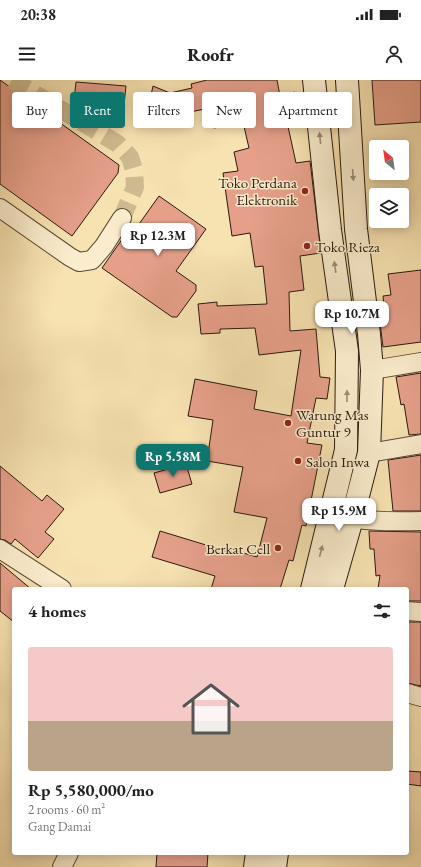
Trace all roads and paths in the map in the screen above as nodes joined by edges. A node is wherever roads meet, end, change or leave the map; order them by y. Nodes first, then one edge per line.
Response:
1 (314, 80) edge
2 (347, 80) edge
3 (0, 208) edge
4 (122, 218) tunnel mouth
5 (421, 362) edge
6 (372, 370) junction
7 (421, 444) edge
8 (369, 452) junction
9 (330, 515) junction
10 (352, 519) junction
11 (421, 521) edge
12 (0, 549) edge
13 (59, 587) edge
14 (312, 587) edge
15 (333, 587) edge
16 (409, 611) edge
17 (421, 612) edge
18 (409, 693) edge
19 (421, 697) edge
20 (68, 855) edge
21 (257, 855) edge
22 (277, 855) edge
23 (62, 867) edge
24 (255, 867) edge
25 (275, 867) edge

9 -> 1 street
2 -> 6 street
3 - 4 street
5 - 6 street
6 - 8 street
7 - 8 street
8 - 10 street
9 - 10 street
14 -> 9 street
10 - 11 street
10 - 15 street
12 - 13 street
16 - 17 street
18 - 19 street
20 - 23 street
21 - 24 street
22 - 25 street

